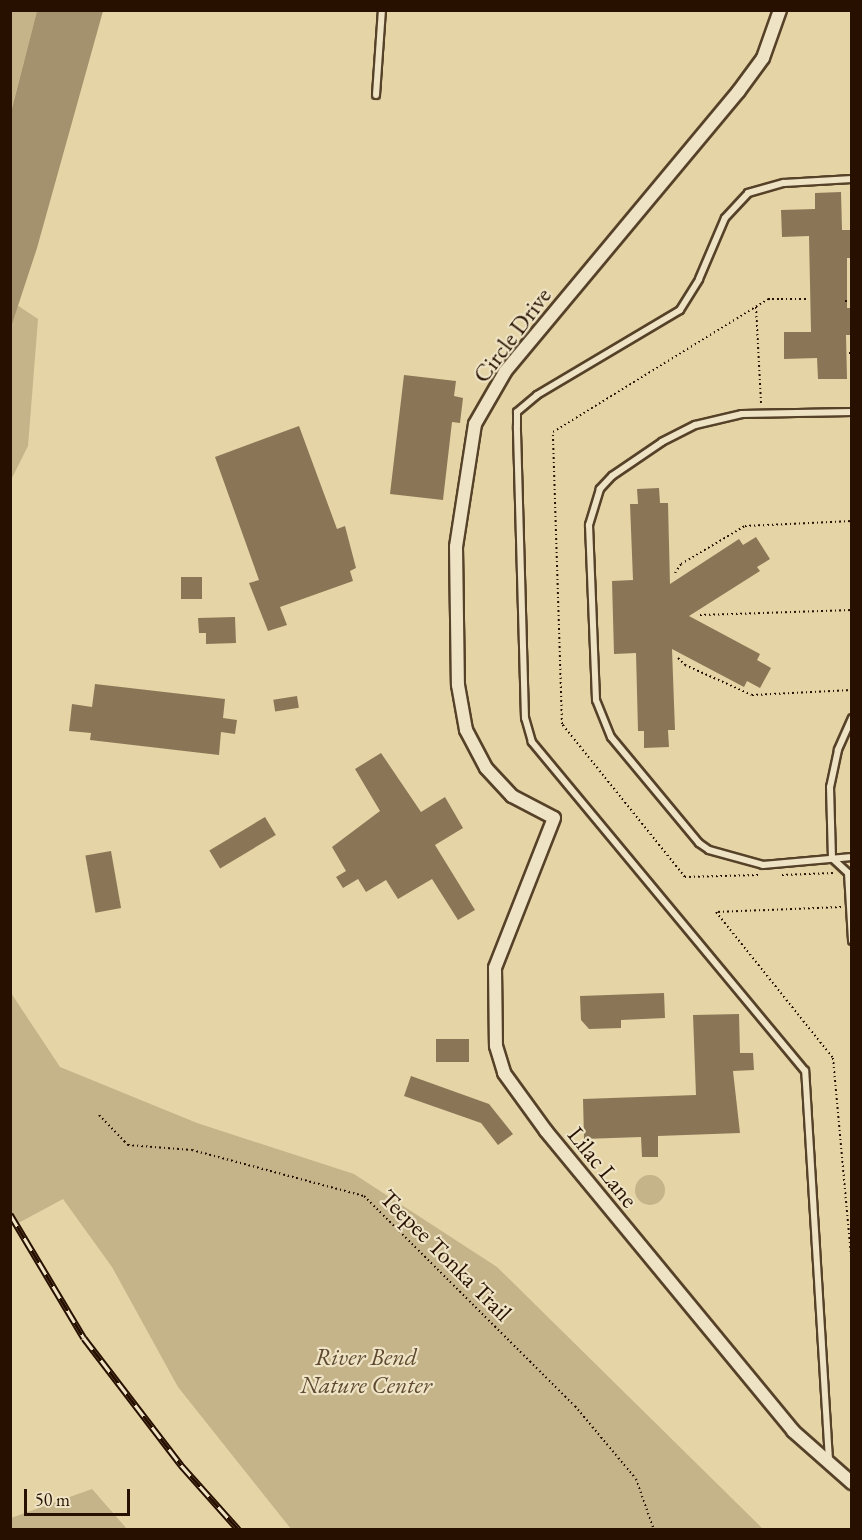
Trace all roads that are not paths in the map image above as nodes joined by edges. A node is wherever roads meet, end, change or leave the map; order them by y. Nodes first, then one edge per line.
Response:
1 (382, 10) edge
2 (780, 10) edge
3 (376, 95) dead end
4 (852, 179) edge
5 (852, 412) edge
6 (852, 718) edge
7 (554, 818) joint
8 (852, 856) edge
9 (832, 858) junction
10 (852, 941) edge
11 (830, 1464) junction
12 (852, 1483) edge

1 - 3 lane
2 - 7 street, Circle Drive
4 - 11 lane
5 - 9 lane
6 - 9 lane
7 - 11 street, Lilac Lane
8 - 9 lane
9 - 10 lane
11 - 12 street, Lilac Lane

